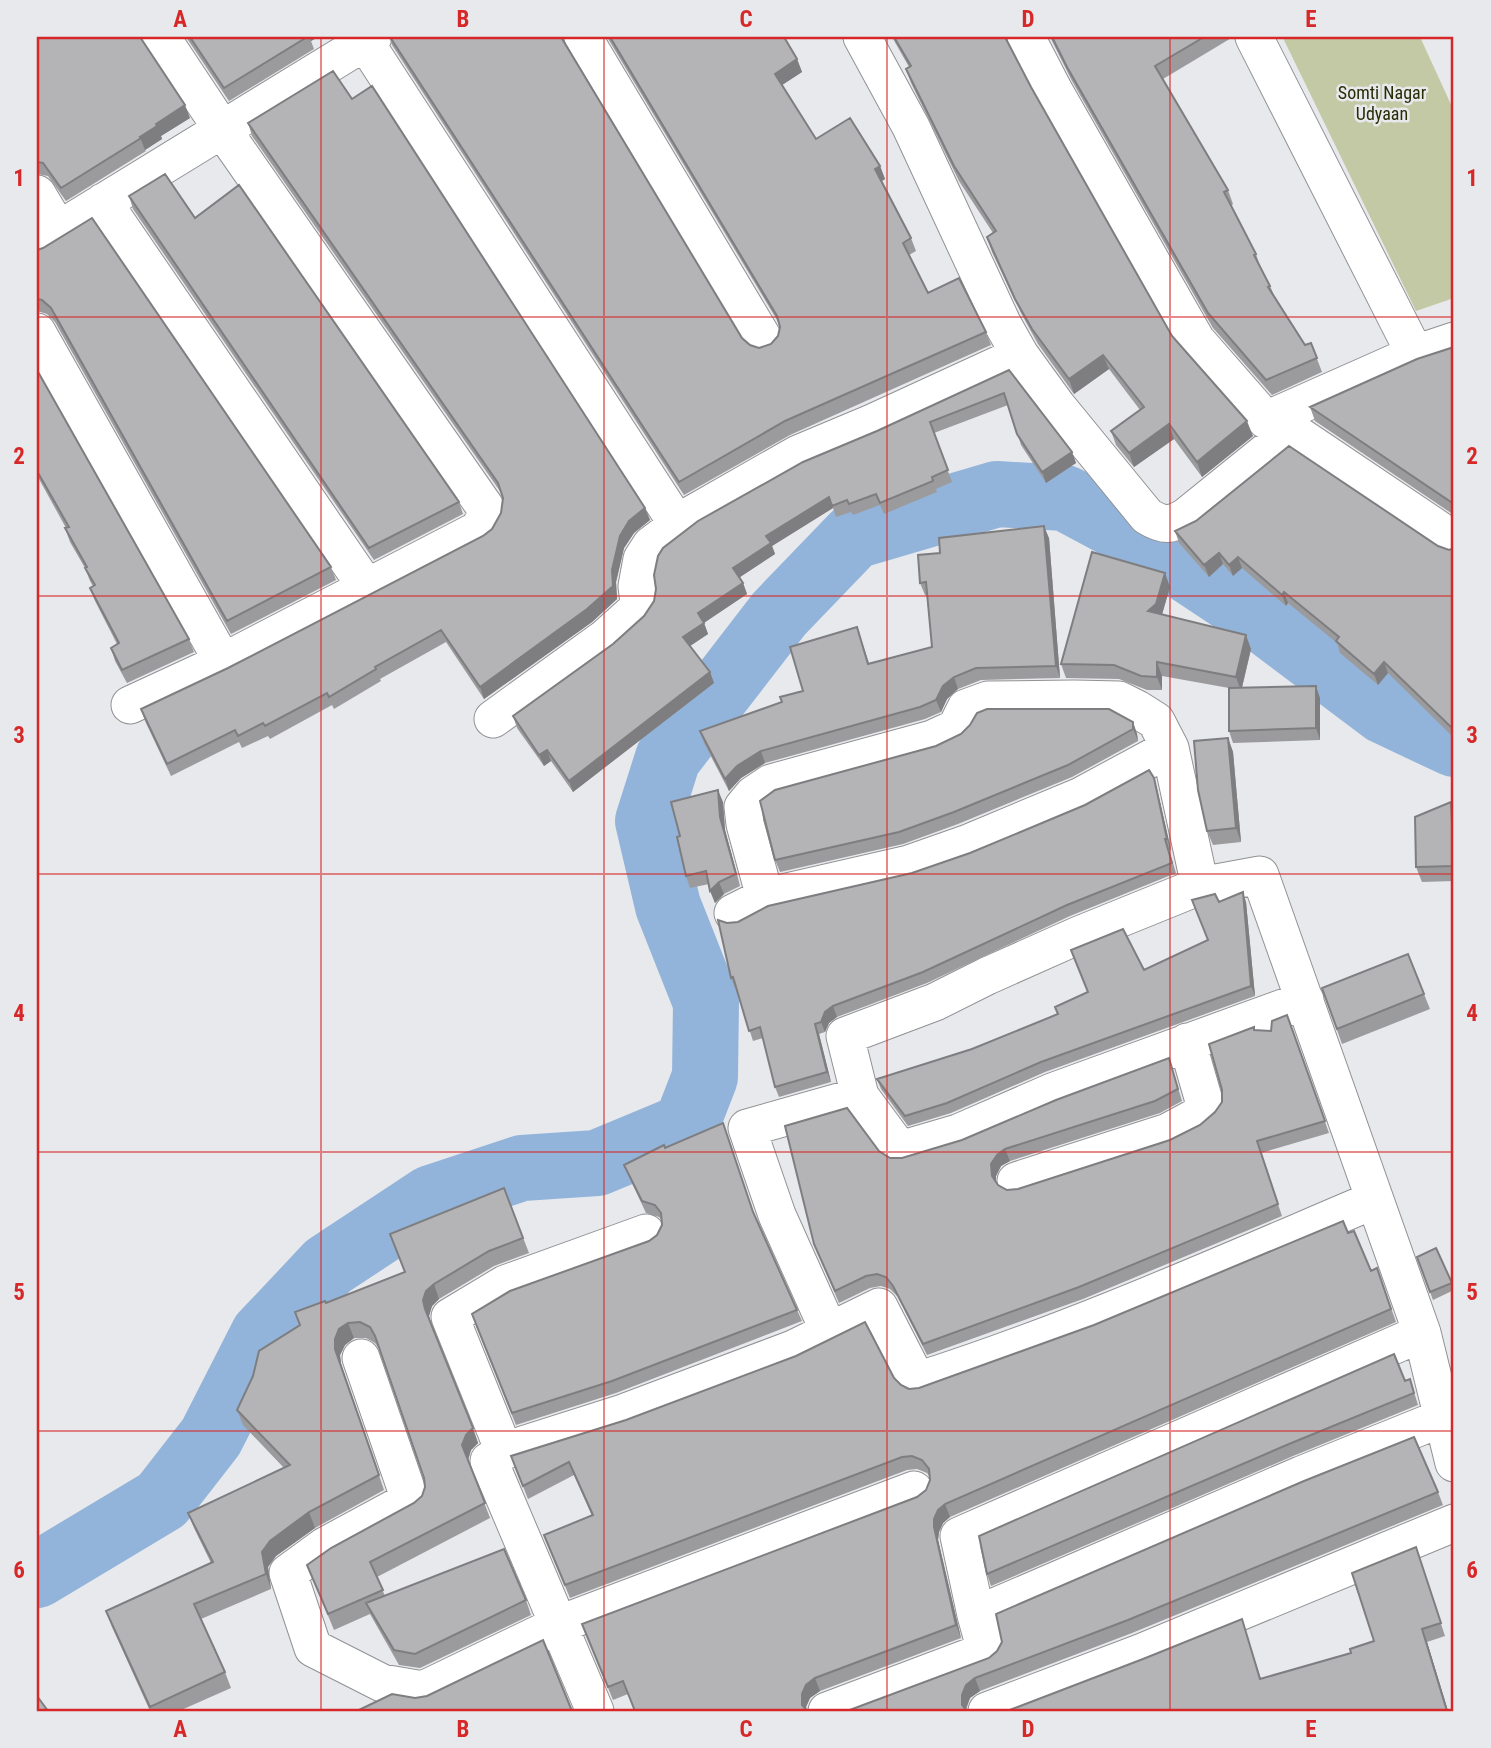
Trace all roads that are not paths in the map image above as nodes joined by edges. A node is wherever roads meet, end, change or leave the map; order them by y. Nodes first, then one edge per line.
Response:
1 (161, 37) edge
2 (583, 37) edge
3 (862, 37) edge
4 (1026, 37) edge
5 (1254, 37) edge
6 (369, 39) edge
7 (222, 129) junction
8 (37, 194) edge
9 (103, 202) junction
10 (48, 236) edge
11 (37, 332) edge
12 (764, 340) dead end
13 (1454, 341) edge
14 (1415, 354) junction
15 (1020, 355) junction
16 (1279, 426) junction
17 (678, 525) junction
18 (1454, 540) edge
19 (367, 588) junction
20 (223, 662) junction
21 (130, 705) dead end
22 (493, 719) dead end
23 (1170, 748) junction
24 (1200, 886) junction
25 (765, 897) junction
26 (733, 913) dead end
27 (1305, 1000) junction
28 (1187, 1042) junction
29 (860, 1096) junction
30 (1016, 1181) dead end
31 (1374, 1200) junction
32 (646, 1233) dead end
33 (829, 1331) junction
34 (1422, 1333) junction
35 (361, 1358) dead end
36 (1442, 1418) junction
37 (504, 1451) junction
38 (1454, 1463) edge
39 (914, 1490) dead end
40 (1454, 1523) edge
41 (976, 1615) junction
42 (560, 1624) junction
43 (595, 1711) edge
44 (827, 1711) edge
45 (987, 1711) edge

1 - 7 street
2 - 12 street
3 - 15 street
4 - 16 street
5 - 14 street
6 - 7 street
6 - 17 street
7 - 9 street
7 - 19 street
8 - 10 street
9 - 10 street
9 - 19 street
11 - 20 street
13 - 14 street
14 - 16 street
15 - 16 street
15 - 17 street
16 - 18 street
17 - 22 street
19 - 20 street
20 - 21 street
23 - 24 street
23 - 25 street
23 - 25 street
24 - 27 street
24 - 29 street
25 - 26 street
27 - 28 street
27 - 31 street
28 - 29 street
28 - 30 street
29 - 33 street
31 - 33 street
31 - 34 street
32 - 37 street
33 - 37 street
34 - 36 street
34 - 41 street
35 - 42 street
36 - 38 street
36 - 41 street
37 - 42 street
39 - 42 street
40 - 45 street
41 - 44 street
42 - 43 street

